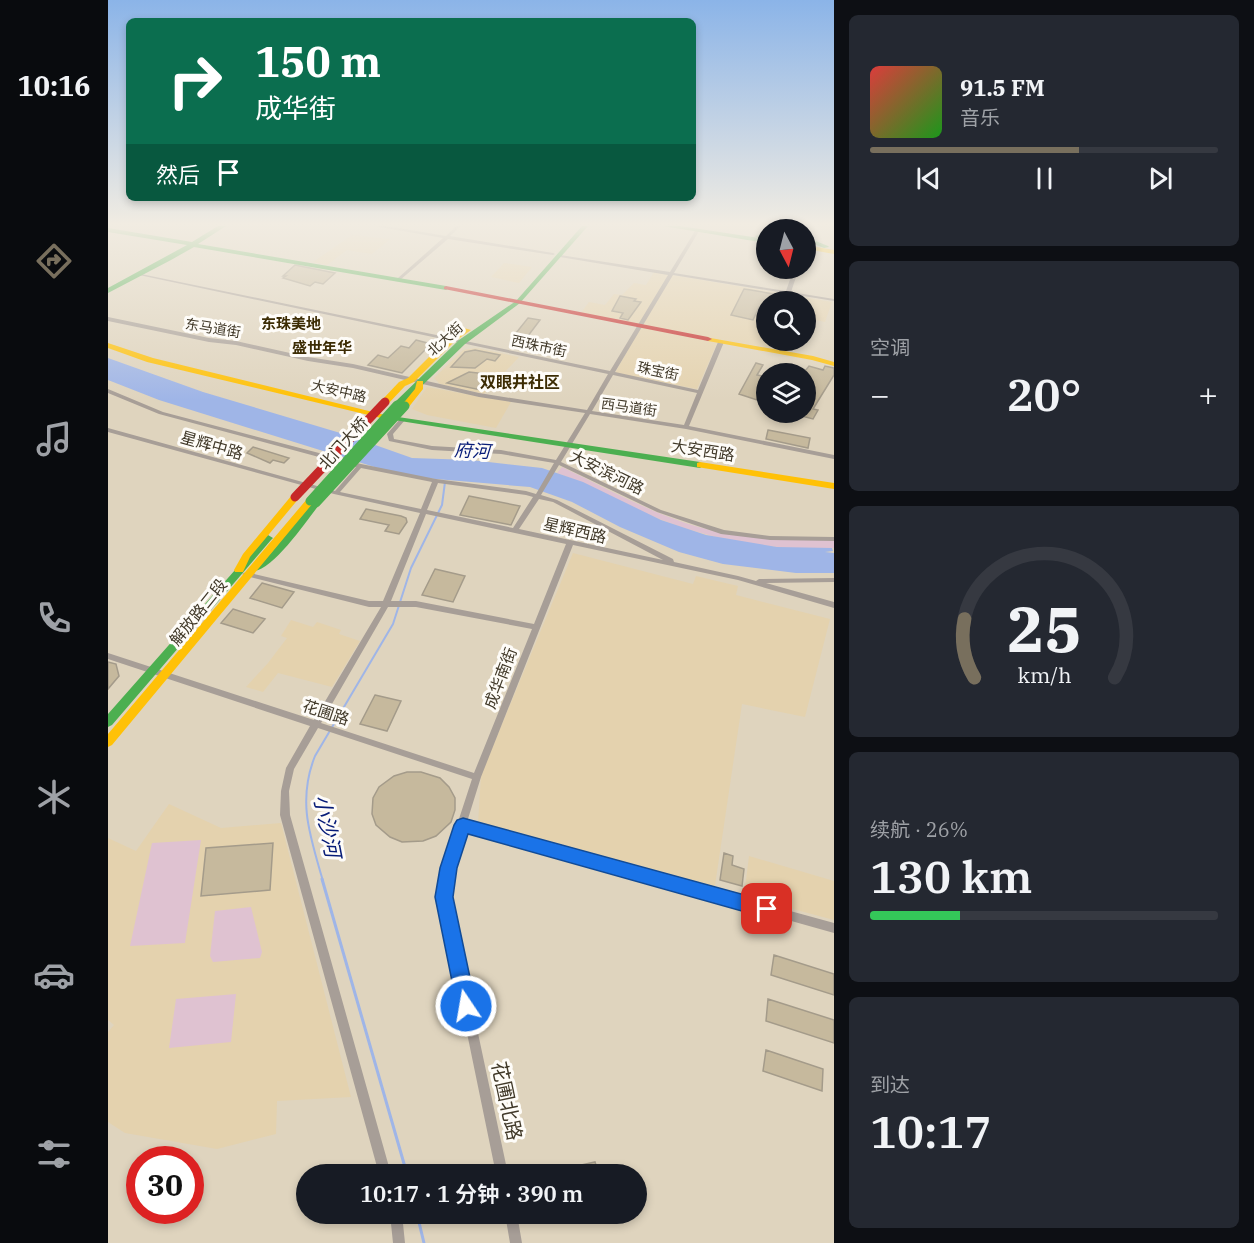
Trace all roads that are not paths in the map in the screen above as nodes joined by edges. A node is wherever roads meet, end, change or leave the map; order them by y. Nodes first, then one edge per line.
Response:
1 (122, 284) edge
2 (188, 284) edge
3 (426, 284) edge
4 (530, 284) edge
5 (665, 284) edge
6 (736, 284) edge
7 (108, 291) edge
8 (782, 291) edge
9 (816, 297) edge
10 (834, 300) edge
11 (514, 301) junction
12 (108, 320) edge
13 (639, 326) junction
14 (457, 341) junction
15 (721, 342) junction
16 (108, 345) edge
17 (834, 364) edge
18 (611, 374) junction
19 (416, 381) junction
20 (108, 391) edge
21 (700, 392) junction
22 (394, 404) junction
23 (587, 413) junction
24 (402, 420) junction
25 (686, 427) junction
26 (108, 430) edge
27 (568, 444) junction
28 (834, 458) edge
29 (360, 466) junction
30 (555, 466) junction
31 (442, 482) junction
32 (834, 485) edge
33 (308, 486) joint
34 (336, 493) junction
35 (539, 494) junction
36 (306, 500) junction
37 (426, 513) junction
38 (515, 530) junction
39 (834, 539) edge
40 (570, 543) junction
41 (679, 566) junction
42 (243, 573) junction
43 (748, 580) junction
44 (834, 580) edge
45 (389, 604) junction
46 (834, 605) edge
47 (536, 627) junction
48 (108, 656) edge
49 (153, 671) junction
50 (166, 674) junction
51 (108, 722) edge
52 (319, 726) junction
53 (108, 742) edge
54 (477, 777) junction
55 (463, 825) junction
56 (834, 928) edge
57 (382, 1164) edge
58 (500, 1164) edge
59 (397, 1224) edge
60 (513, 1224) edge
61 (399, 1243) edge
62 (516, 1243) edge

1 - 7 street
2 - 14 street, 西珠市街
3 - 11 street
4 - 11 street, 北大街
5 - 13 street
6 - 8 street
9 - 10 street
11 - 13 street
11 - 14 street, 北大街
12 - 19 street, 东马道街
13 - 15 street
13 - 18 street
14 - 18 street, 西珠市街
14 - 19 street, 北大街
15 - 17 street
15 - 21 street
16 - 24 street, 大安中路
18 - 21 street, 珠宝街
18 - 23 street
19 - 22 street, 北大街
19 - 23 street, 西马道街
20 - 29 street
21 - 25 street
22 - 36 street, 北门大桥, bridge
22 - 36 street, bridge
23 - 25 street, 西马道街
23 - 27 street
24 - 27 street, 大安中路
24 - 30 street, 大安滨河路
25 - 28 street, 西马道街
26 - 33 street, 星辉中路
27 - 30 street
27 - 32 street, 大安西路
29 - 31 street
29 - 34 street
30 - 35 street
30 - 39 street, 大安滨河路
31 - 35 street
31 - 37 street
33 - 34 street, 星辉西路
34 - 37 street, 星辉西路
35 - 38 street
35 - 41 street
36 - 42 street, 解放路二段
36 - 42 street
37 - 38 street, 星辉西路
37 - 45 street
38 - 40 street, 星辉西路
40 - 41 street, 星辉西路
40 - 47 street, 成华南街
41 - 43 street, 星辉西路
42 - 45 street
42 - 49 street, 解放路二段
42 - 50 street, 解放路二段
43 - 44 street
43 - 46 street, 星辉西路
45 - 47 street
45 - 52 street
47 - 54 street, 成华南街
48 - 49 street, 花圃路
49 - 50 street, 花圃路
49 - 51 street, 解放路二段
50 - 52 street, 花圃路
50 - 53 street, 解放路二段
52 - 54 street, 花圃路
52 - 57 street
54 - 55 street, 成华南街
55 - 56 street
55 - 58 street, 花圃北路
59 - 61 street
60 - 62 street

